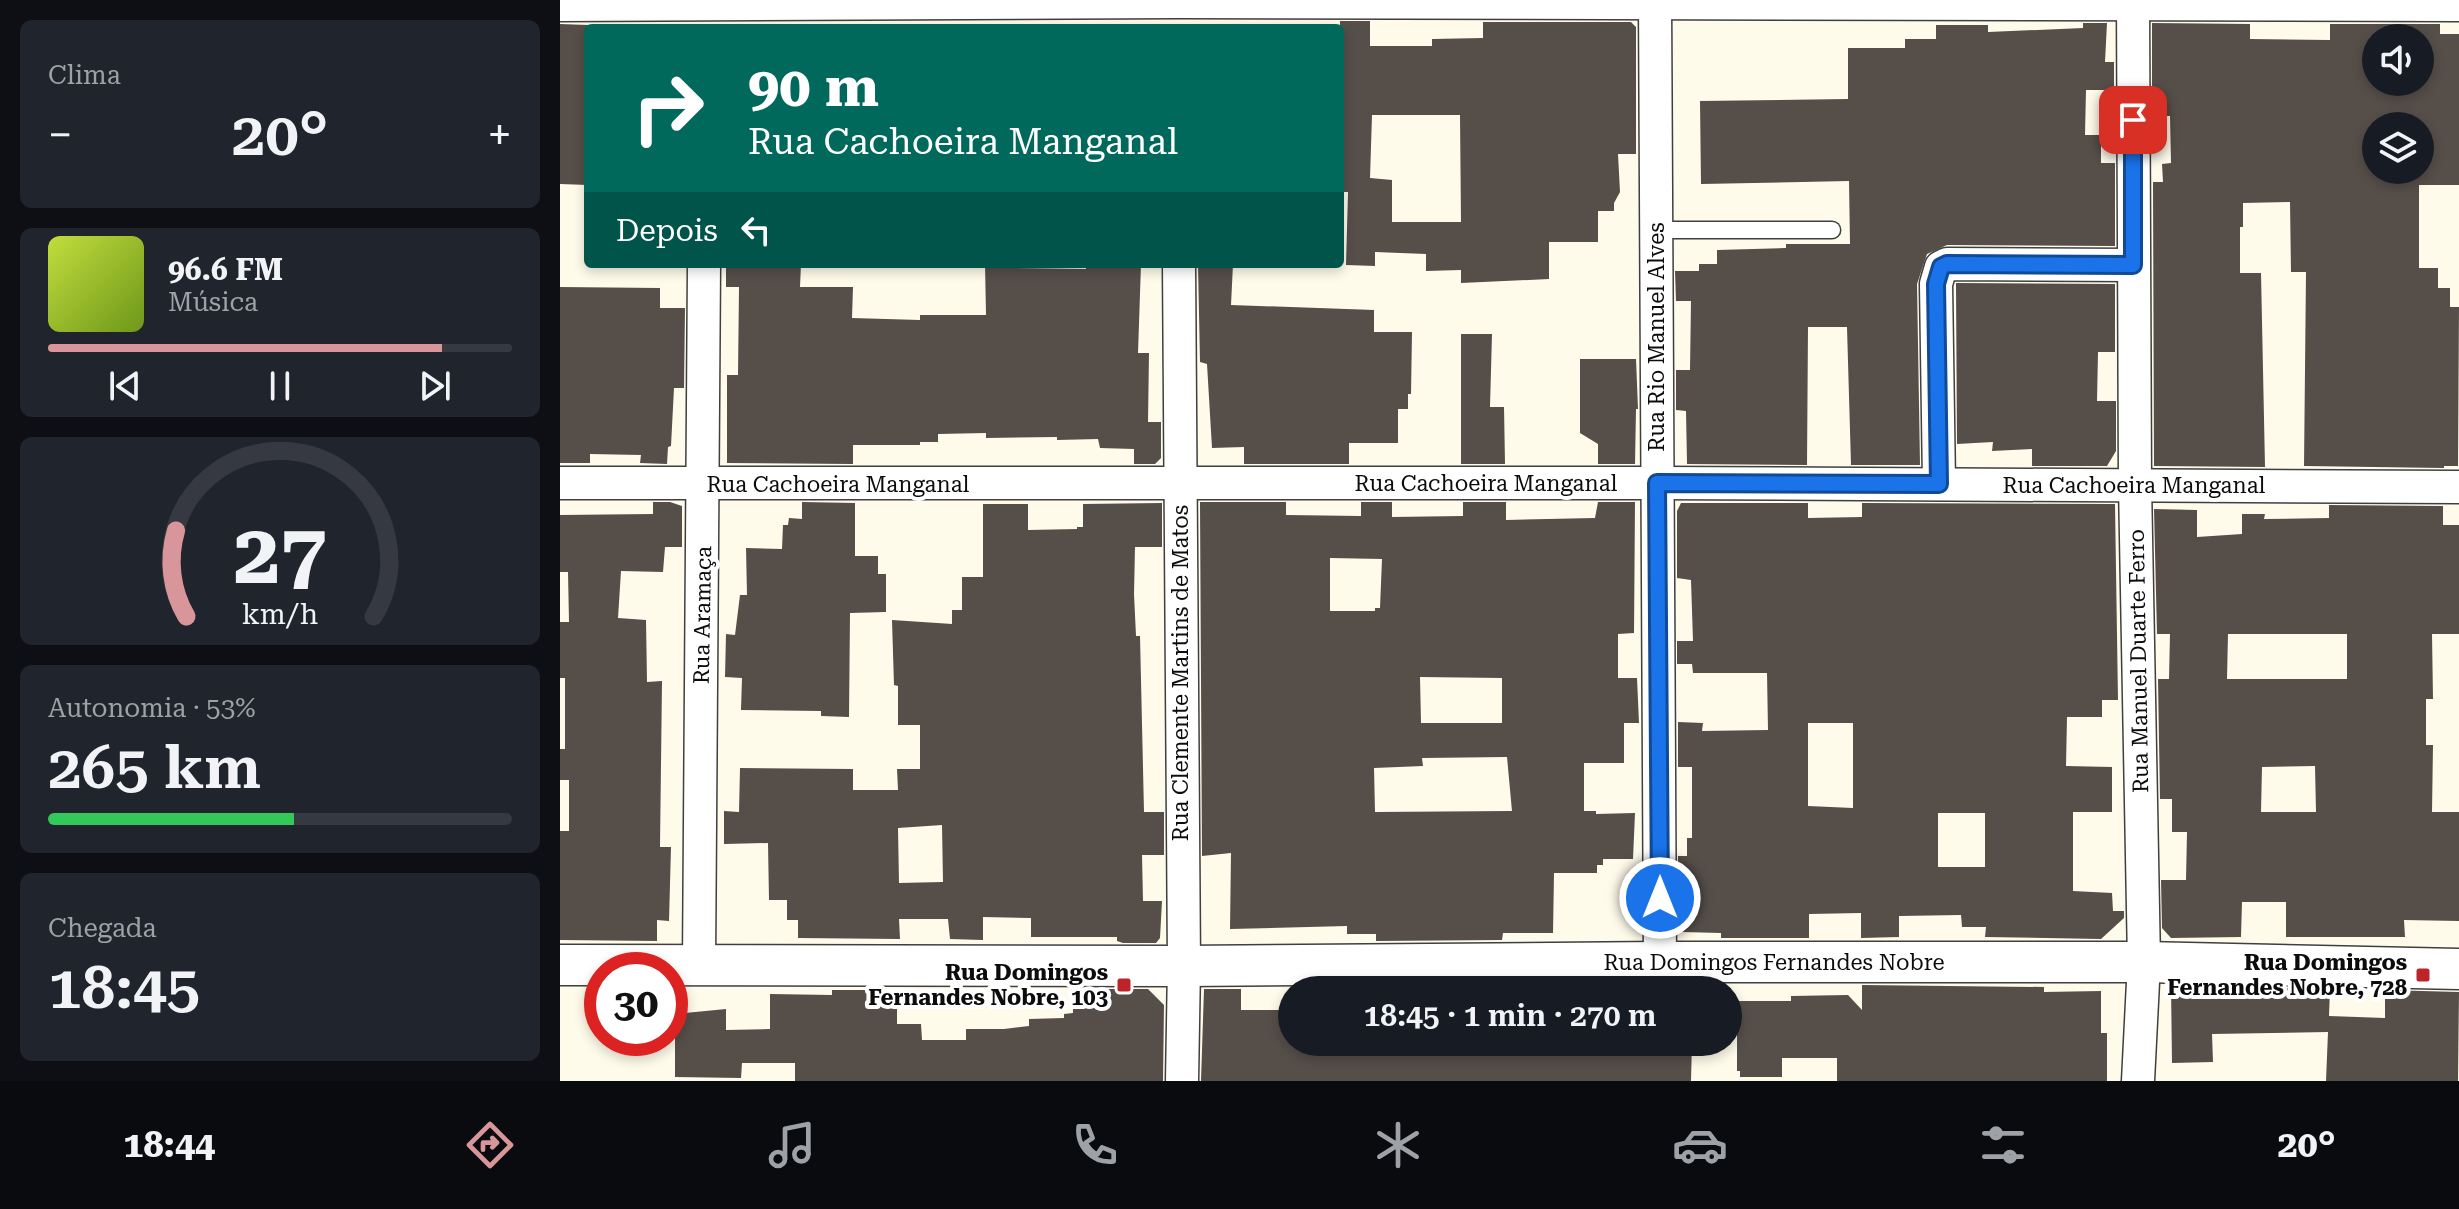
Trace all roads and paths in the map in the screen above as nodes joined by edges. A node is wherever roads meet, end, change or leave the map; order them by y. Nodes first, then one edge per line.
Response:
1 (1655, 2) edge
2 (2133, 2) edge
3 (560, 5) edge
4 (2459, 5) edge
5 (1179, 10) edge
6 (704, 11) edge
7 (1656, 230) junction
8 (1832, 230) dead end
9 (2133, 265) junction
10 (704, 268) edge
11 (1179, 268) edge
12 (1178, 482) junction
13 (560, 483) edge
14 (1657, 483) junction
15 (704, 484) junction
16 (1939, 484) junction
17 (2135, 484) junction
18 (2459, 487) edge
19 (1660, 962) junction
20 (2144, 962) junction
21 (560, 965) edge
22 (699, 965) junction
23 (1184, 966) junction
24 (2459, 969) edge
25 (1182, 1081) edge
26 (2138, 1081) edge

1 - 2 street
1 - 5 street
1 - 7 street, Rua Rio Manuel Alves
2 - 4 street
2 - 9 street, Rua Manuel Duarte Ferro
3 - 6 street
5 - 6 street
7 - 8 lane
7 - 14 street, Rua Rio Manuel Alves
9 - 16 street
9 - 17 street, Rua Manuel Duarte Ferro
10 - 15 street, Rua Aramaça
11 - 12 street, Rua Clemente Martins de Matos
12 - 14 street, Rua Cachoeira Manganal
12 - 15 street, Rua Cachoeira Manganal
12 - 23 street, Rua Clemente Martins de Matos
13 - 15 street, Rua Cachoeira Manganal
14 - 16 street, Rua Cachoeira Manganal
14 - 19 street, Rua Rio Manuel Alves
15 - 22 street, Rua Aramaça
16 - 17 street, Rua Cachoeira Manganal
17 - 18 street, Rua Cachoeira Manganal
17 - 20 street, Rua Manuel Duarte Ferro
19 - 20 street, Rua Domingos Fernandes Nobre
19 - 23 street, Rua Domingos Fernandes Nobre
20 - 24 street, Rua Domingos Fernandes Nobre
20 - 26 street, Rua Manuel Duarte Ferro
21 - 22 street, Rua Domingos Fernandes Nobre
22 - 23 street, Rua Domingos Fernandes Nobre
23 - 25 street, Rua Clemente Martins de Matos

